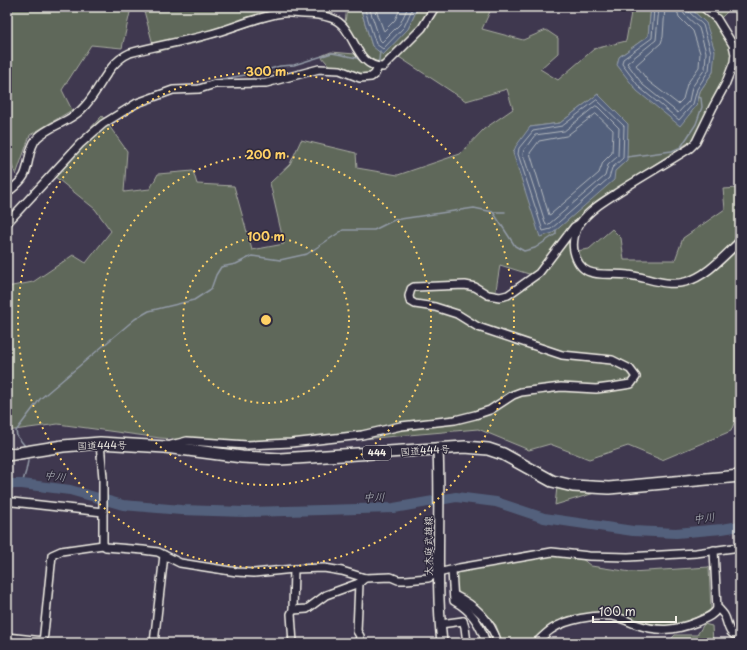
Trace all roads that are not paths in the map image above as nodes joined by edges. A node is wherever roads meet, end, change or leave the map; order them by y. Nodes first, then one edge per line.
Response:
1 (435, 7) edge
2 (703, 7) edge
3 (738, 52) edge
4 (375, 66) junction
5 (7, 193) edge
6 (7, 223) edge
7 (579, 224) junction
8 (740, 242) edge
9 (100, 443) junction
10 (165, 447) junction
11 (438, 450) junction
12 (7, 455) edge
13 (740, 476) edge
14 (7, 502) edge
15 (103, 512) junction
16 (103, 545) junction
17 (740, 547) edge
18 (714, 550) junction
19 (164, 555) junction
20 (294, 569) junction
21 (452, 571) junction
22 (438, 573) junction
23 (365, 578) junction
24 (360, 583) junction
25 (454, 595) junction
26 (717, 609) junction
27 (294, 610) junction
28 (468, 611) junction
29 (463, 621) junction
30 (440, 624) junction
31 (740, 636) edge
32 (7, 637) edge
33 (43, 642) edge
34 (154, 643) edge
35 (293, 643) edge
36 (359, 643) edge
37 (442, 643) edge
38 (467, 643) edge
39 (486, 643) edge
40 (498, 643) edge
41 (536, 643) edge

1 - 4 street
2 - 3 street
3 - 7 street
4 - 5 street
4 - 6 street
7 - 8 street
7 - 10 street
9 - 10 highway, 国道444号 / 444
9 - 12 highway, 国道444号 / 444
9 - 15 street
10 - 11 highway, 国道444号 / 444
11 - 13 highway, 国道444号 / 444
11 - 22 main road, 大木庭武雄線
14 - 15 street
15 - 16 street
16 - 19 street
16 - 33 street
17 - 18 street
18 - 21 street
18 - 26 street
19 - 20 street
19 - 34 street
20 - 23 street
20 - 27 street
21 - 22 street
21 - 25 street
22 - 23 street
22 - 30 main road, 大木庭武雄線
23 - 24 street
24 - 27 street
24 - 36 street
25 - 28 street
25 - 40 street
26 - 31 street
26 - 41 street
27 - 35 street
28 - 29 street
28 - 39 street
29 - 30 street
29 - 38 street
30 - 37 main road, 大木庭武雄線
32 - 33 street

